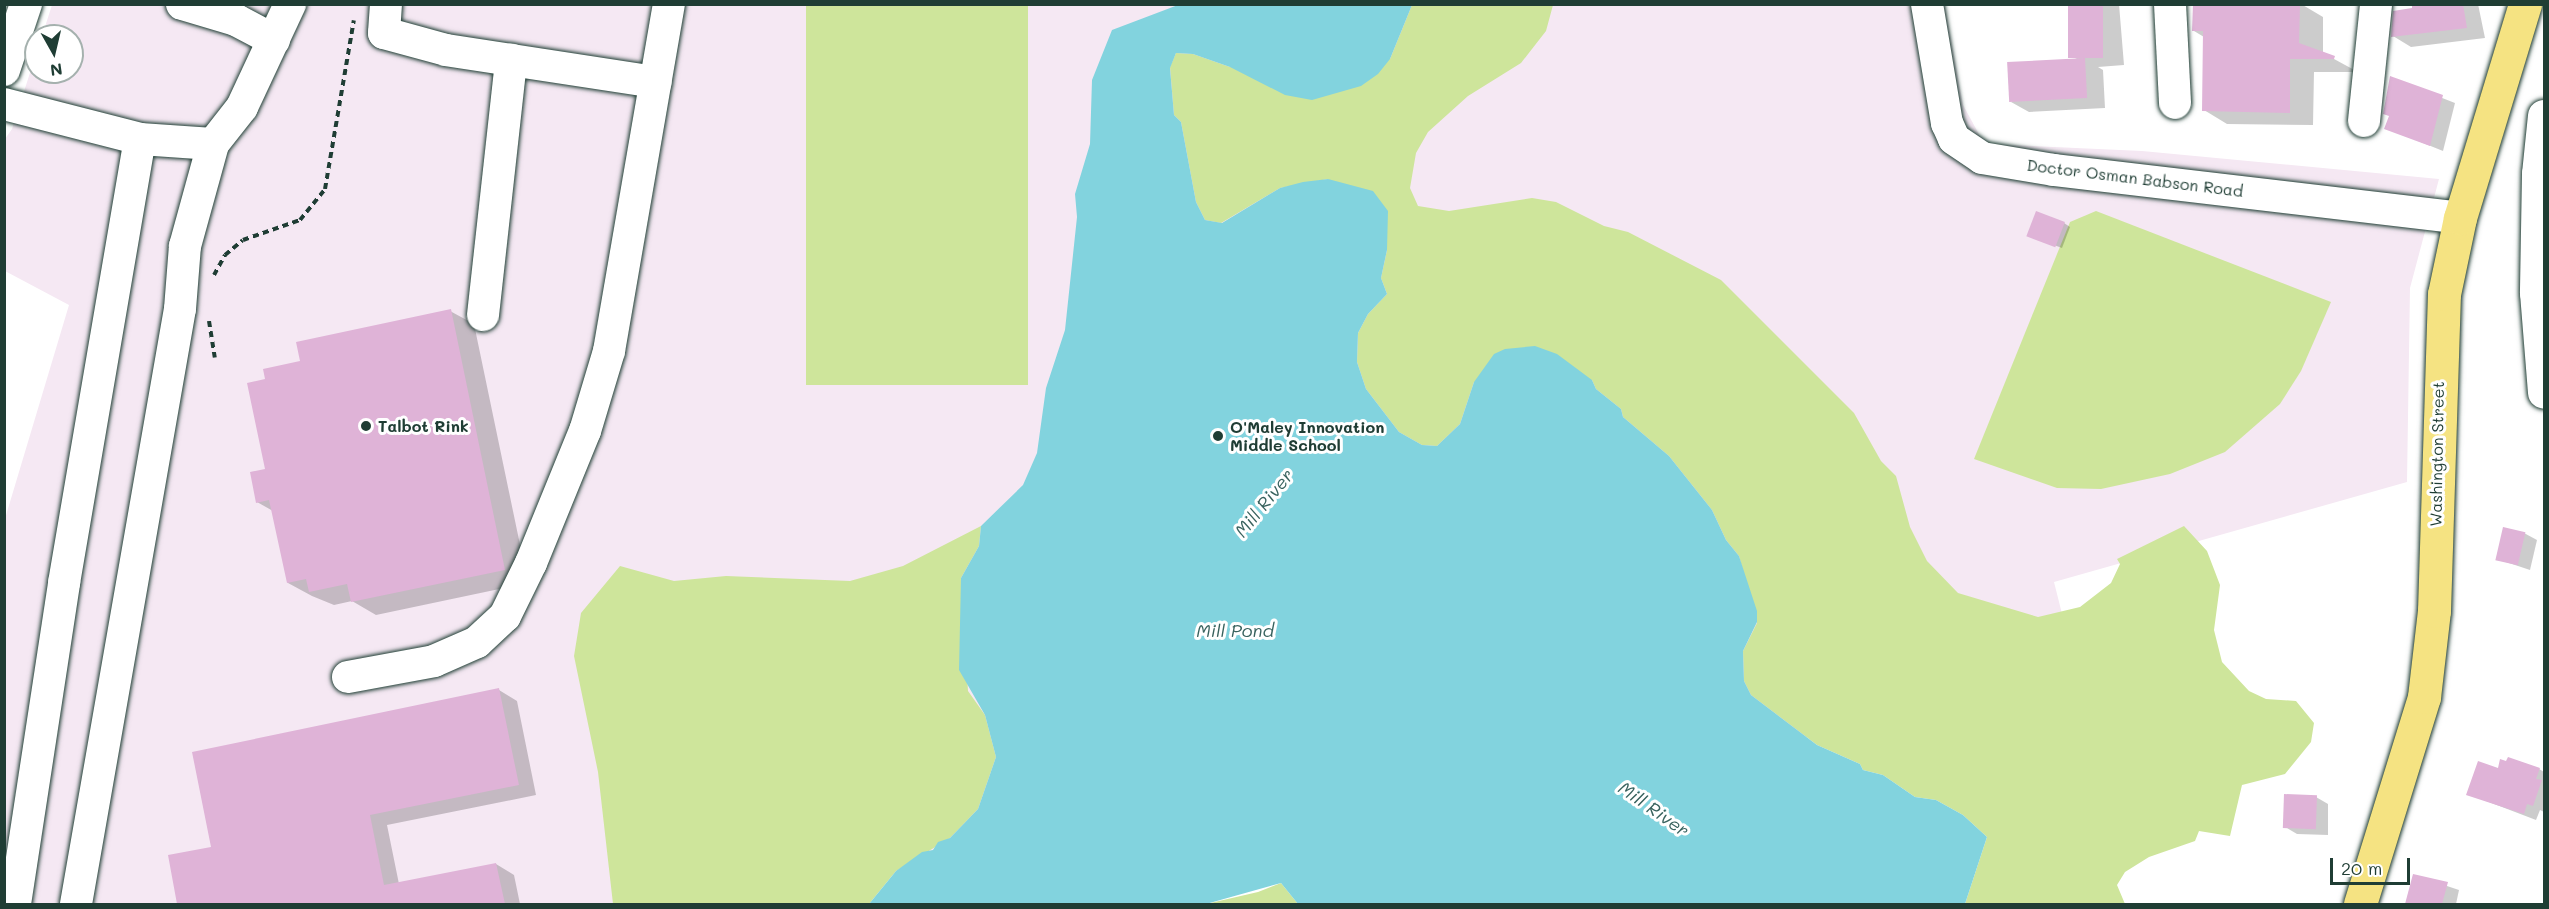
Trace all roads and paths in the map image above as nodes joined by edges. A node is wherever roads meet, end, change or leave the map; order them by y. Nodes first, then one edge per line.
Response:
1 (26, 4) edge
2 (182, 4) edge
3 (290, 4) edge
4 (386, 4) edge
5 (669, 4) edge
6 (1927, 4) edge
7 (2170, 4) edge
8 (2376, 4) edge
9 (2525, 4) edge
10 (354, 16) dead end
11 (274, 40) junction
12 (511, 60) junction
13 (4, 70) edge
14 (656, 82) junction
15 (2175, 103) dead end
16 (4, 104) edge
17 (2544, 116) edge
18 (2364, 121) dead end
19 (140, 139) junction
20 (213, 144) junction
21 (2460, 218) junction
22 (211, 282) dead end
23 (208, 315) dead end
24 (483, 315) dead end
25 (215, 358) dead end
26 (2544, 393) edge
27 (348, 677) dead end
28 (15, 904) edge
29 (76, 904) edge
30 (2360, 904) edge

1 - 13 street
2 - 11 street
3 - 11 street
4 - 12 street
5 - 14 street
6 - 21 street, Doctor Osman Babson Road
7 - 15 street
8 - 18 street
9 - 21 main road, Washington Street
10 - 22 path
11 - 20 street
12 - 14 street
12 - 24 street
14 - 27 street
16 - 19 street
17 - 26 street
19 - 20 street
19 - 28 street
20 - 29 street
21 - 30 main road, Washington Street
23 - 25 path

